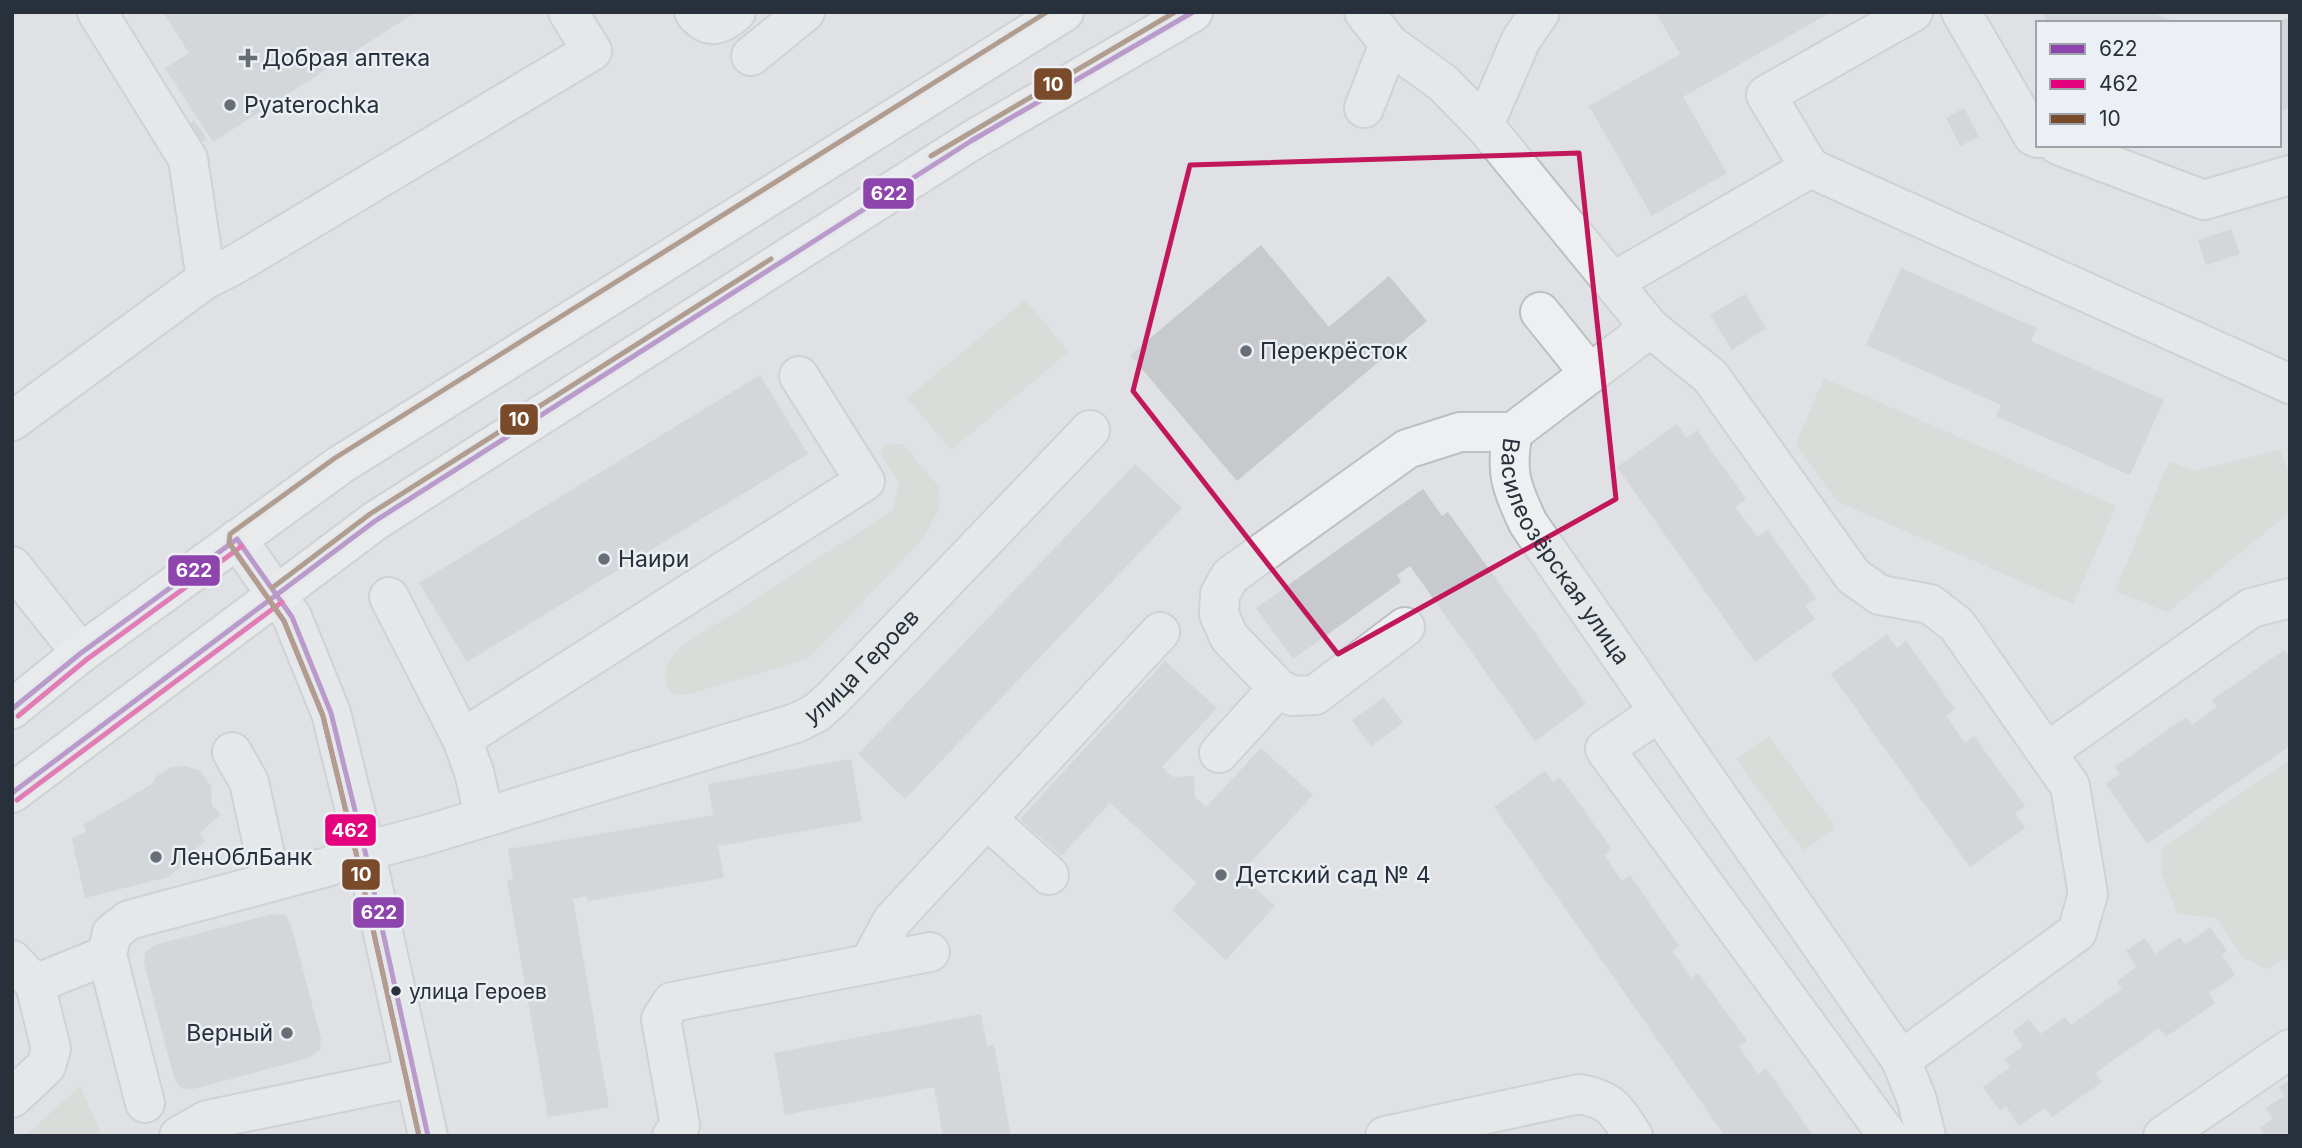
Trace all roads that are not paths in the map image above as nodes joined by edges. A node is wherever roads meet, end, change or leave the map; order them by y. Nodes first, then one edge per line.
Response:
1 (97, 12) edge
2 (568, 12) edge
3 (694, 12) edge
4 (736, 12) edge
5 (805, 12) edge
6 (1063, 12) edge
7 (1193, 12) edge
8 (1364, 12) edge
9 (1540, 12) edge
10 (1913, 12) edge
11 (1962, 12) edge
12 (1389, 44) junction
13 (751, 56) dead end
14 (1363, 108) dead end
15 (1484, 125) junction
16 (2036, 137) edge
17 (2062, 147) edge
18 (1810, 168) junction
19 (2290, 174) edge
20 (206, 279) junction
21 (1613, 282) junction
22 (1540, 312) dead end
23 (1650, 328) junction
24 (1590, 373) junction
25 (799, 376) dead end
26 (2290, 384) edge
27 (12, 421) edge
28 (1090, 430) dead end
29 (1513, 432) junction
30 (237, 539) junction
31 (12, 566) edge
32 (277, 595) junction
33 (389, 597) dead end
34 (2290, 598) edge
35 (1405, 627) dead end
36 (1160, 632) dead end
37 (81, 653) junction
38 (1278, 688) junction
39 (12, 709) edge
40 (1659, 712) junction
41 (462, 738) junction
42 (232, 752) dead end
43 (2047, 752) junction
44 (1219, 753) dead end
45 (12, 793) edge
46 (484, 816) junction
47 (987, 819) junction
48 (365, 851) junction
49 (1049, 875) dead end
50 (271, 882) junction
51 (930, 952) dead end
52 (107, 955) junction
53 (869, 964) junction
54 (24, 972) edge
55 (2290, 1049) edge
56 (1901, 1060) junction
57 (415, 1077) junction
58 (12, 1098) edge
59 (145, 1103) dead end
60 (178, 1136) edge
61 (428, 1136) edge
62 (672, 1136) edge
63 (1385, 1136) edge
64 (1633, 1136) edge
65 (1888, 1136) edge
66 (1926, 1136) edge
67 (2163, 1136) edge

1 - 20 street
2 - 20 street
3 - 4 street
5 - 13 street
6 - 30 main road
7 - 32 main road
8 - 12 street
9 - 15 street
10 - 18 street
11 - 16 street
12 - 14 street
12 - 15 street
15 - 21 street
17 - 19 street
18 - 21 street
18 - 26 street
20 - 27 street
21 - 23 street
22 - 24 street
23 - 24 street, Василеозёрская улица
23 - 43 street
24 - 29 street, Василеозёрская улица
25 - 41 street
28 - 46 street, улица Героев
29 - 38 street
29 - 40 street, Василеозёрская улица
30 - 32 street
30 - 37 main road
31 - 37 street
32 - 45 main road
32 - 48 street
33 - 41 street
34 - 43 street
35 - 38 street
36 - 47 street
37 - 39 main road
38 - 44 street
40 - 56 street, Василеозёрская улица
40 - 65 street
41 - 46 street
42 - 50 street
43 - 56 street
46 - 48 street, улица Героев
47 - 49 street
47 - 53 street
48 - 50 street, улица Героев
48 - 57 street
50 - 52 street, улица Героев
51 - 53 street
52 - 54 street
52 - 59 street
53 - 62 street
54 - 58 street
55 - 67 street
56 - 66 street, Василеозёрская улица
57 - 60 street
57 - 61 street
63 - 64 street

